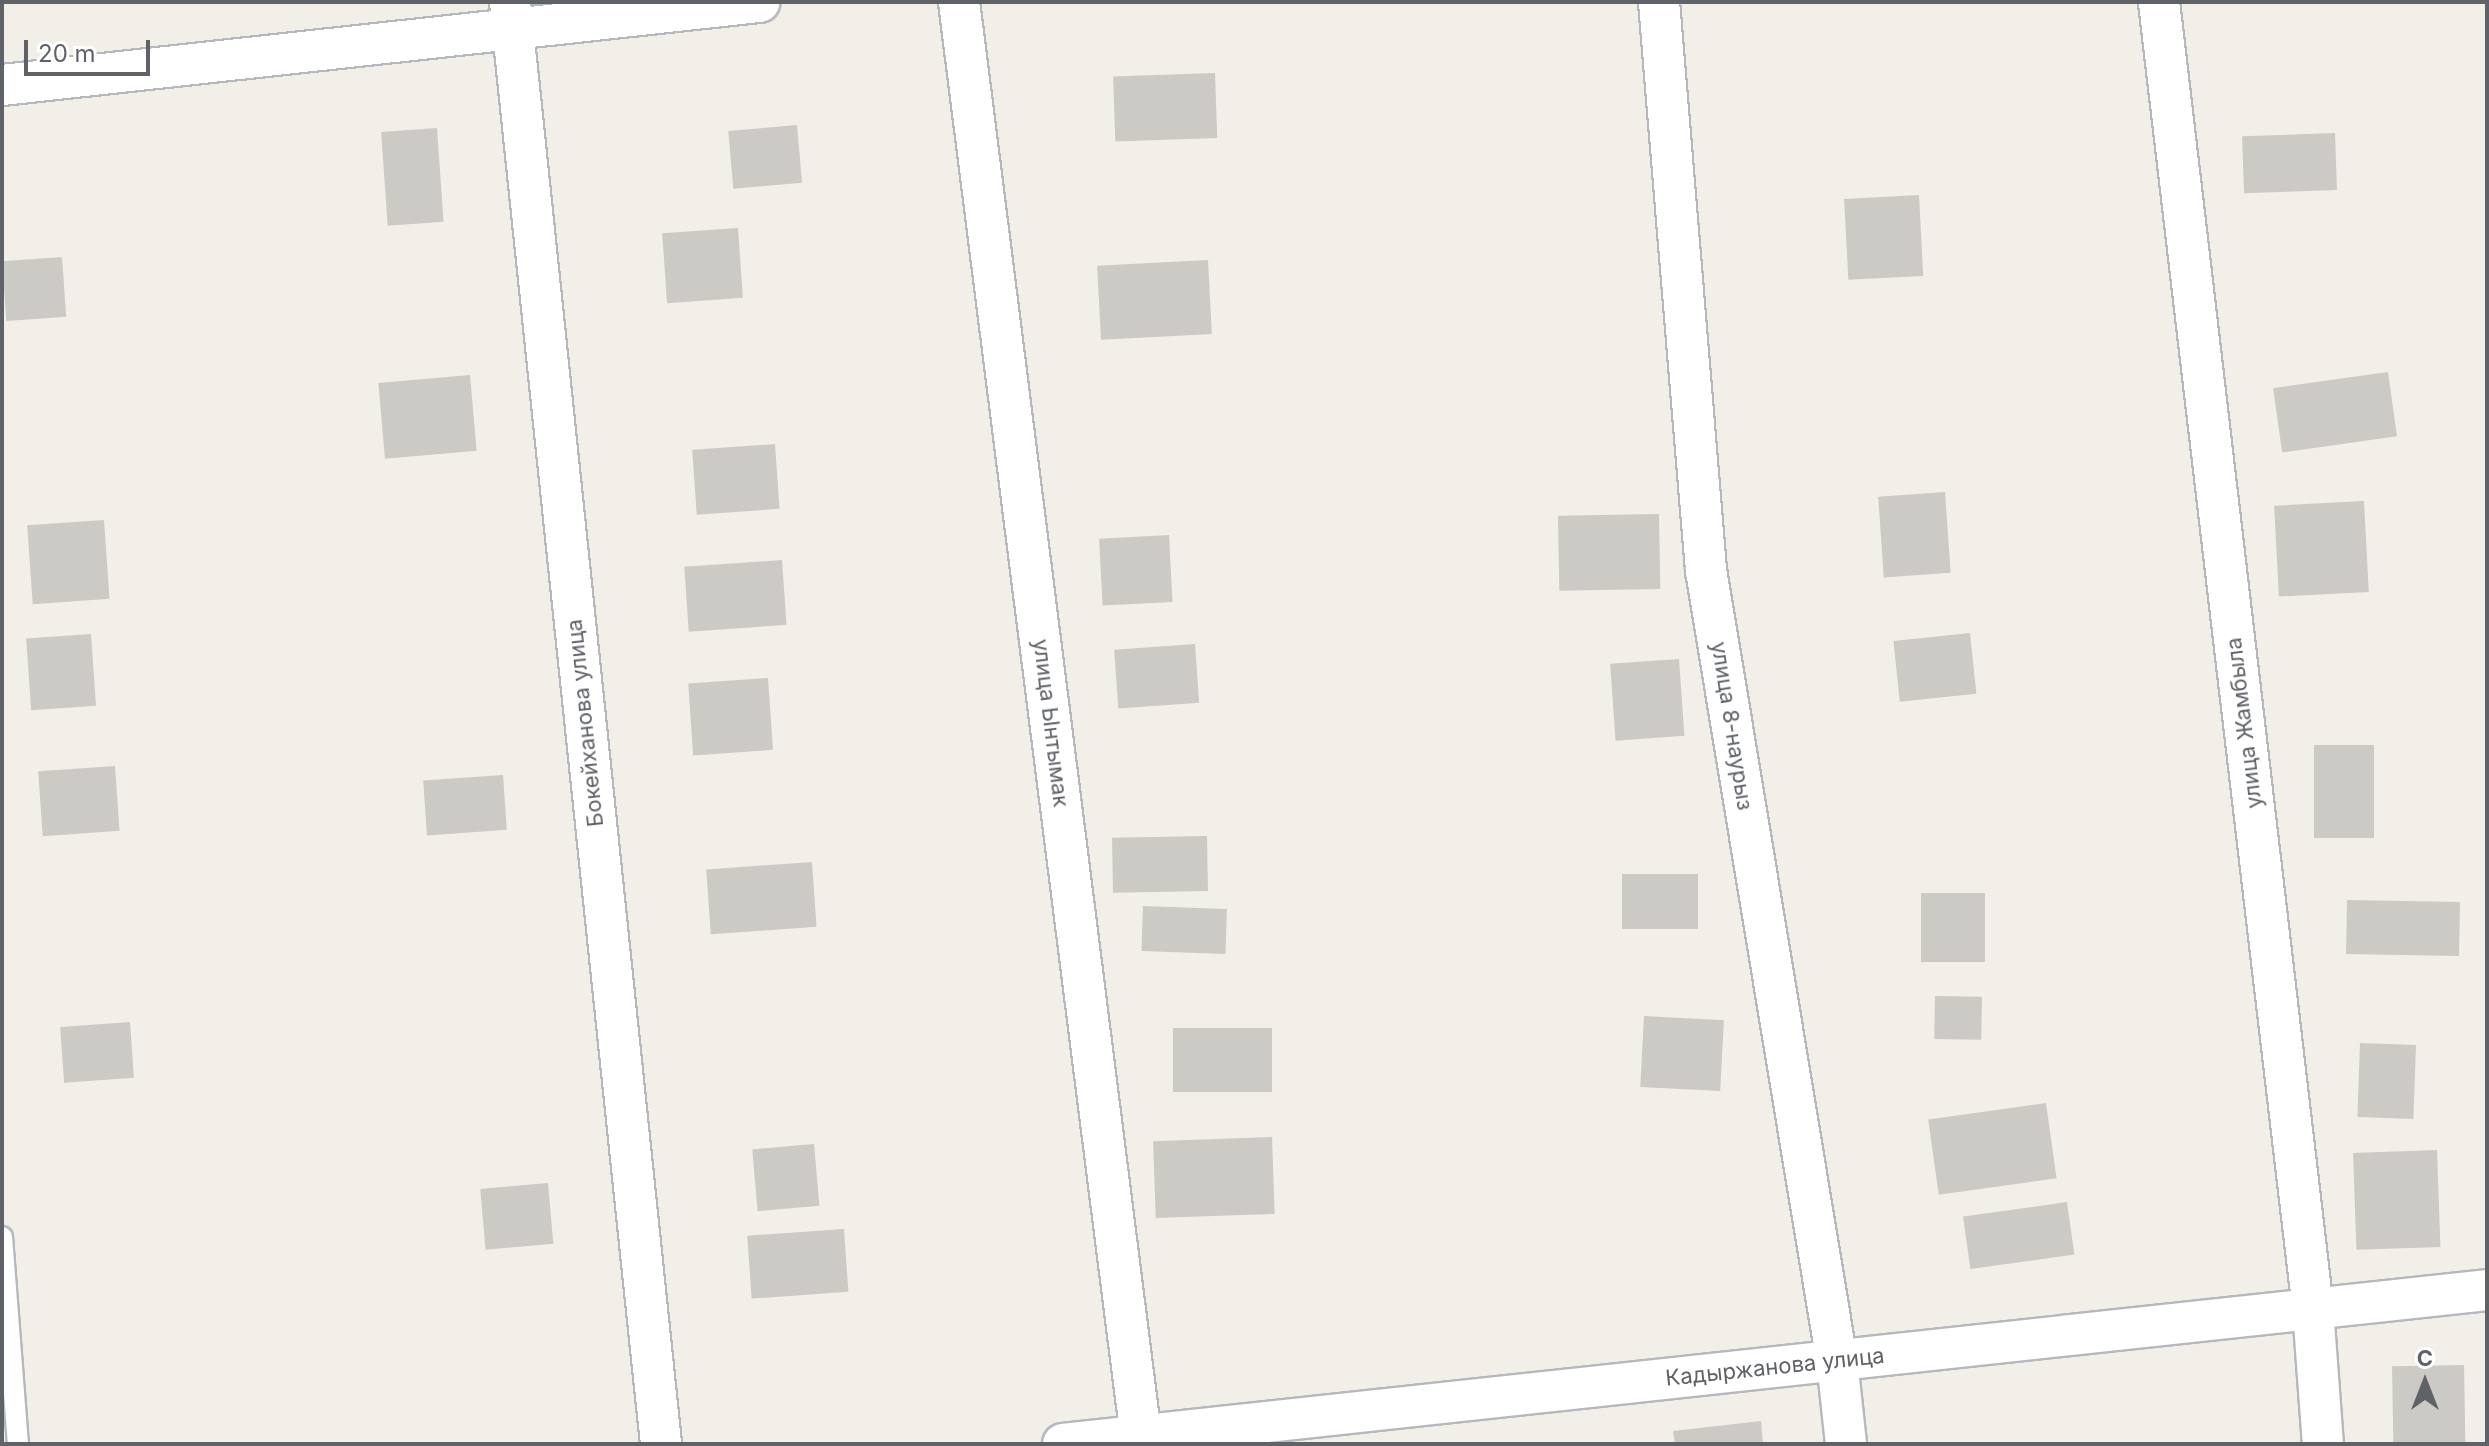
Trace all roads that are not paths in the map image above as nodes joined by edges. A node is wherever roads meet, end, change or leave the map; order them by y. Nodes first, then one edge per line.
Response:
1 (759, 2) edge
2 (959, 2) edge
3 (1659, 2) edge
4 (2159, 2) edge
5 (511, 16) edge
6 (2, 85) edge
7 (2, 1237) edge
8 (2487, 1290) edge
9 (2313, 1309) junction
10 (1837, 1361) junction
11 (1142, 1438) edge
12 (18, 1444) edge
13 (661, 1444) edge
14 (1063, 1444) edge
15 (1846, 1444) edge
16 (2323, 1444) edge

1 - 5 street
2 - 11 street, улица Ынтымак
3 - 10 street, улица 8-наурыз
4 - 9 street, улица Жамбыла
5 - 6 street
5 - 13 street, Бокейханова улица
7 - 12 lane
8 - 9 street, Кадыржанова улица
9 - 10 street, Кадыржанова улица
9 - 16 street, улица Жамбыла
10 - 11 street, Кадыржанова улица
10 - 15 street, улица 8-наурыз
11 - 14 street, Кадыржанова улица

